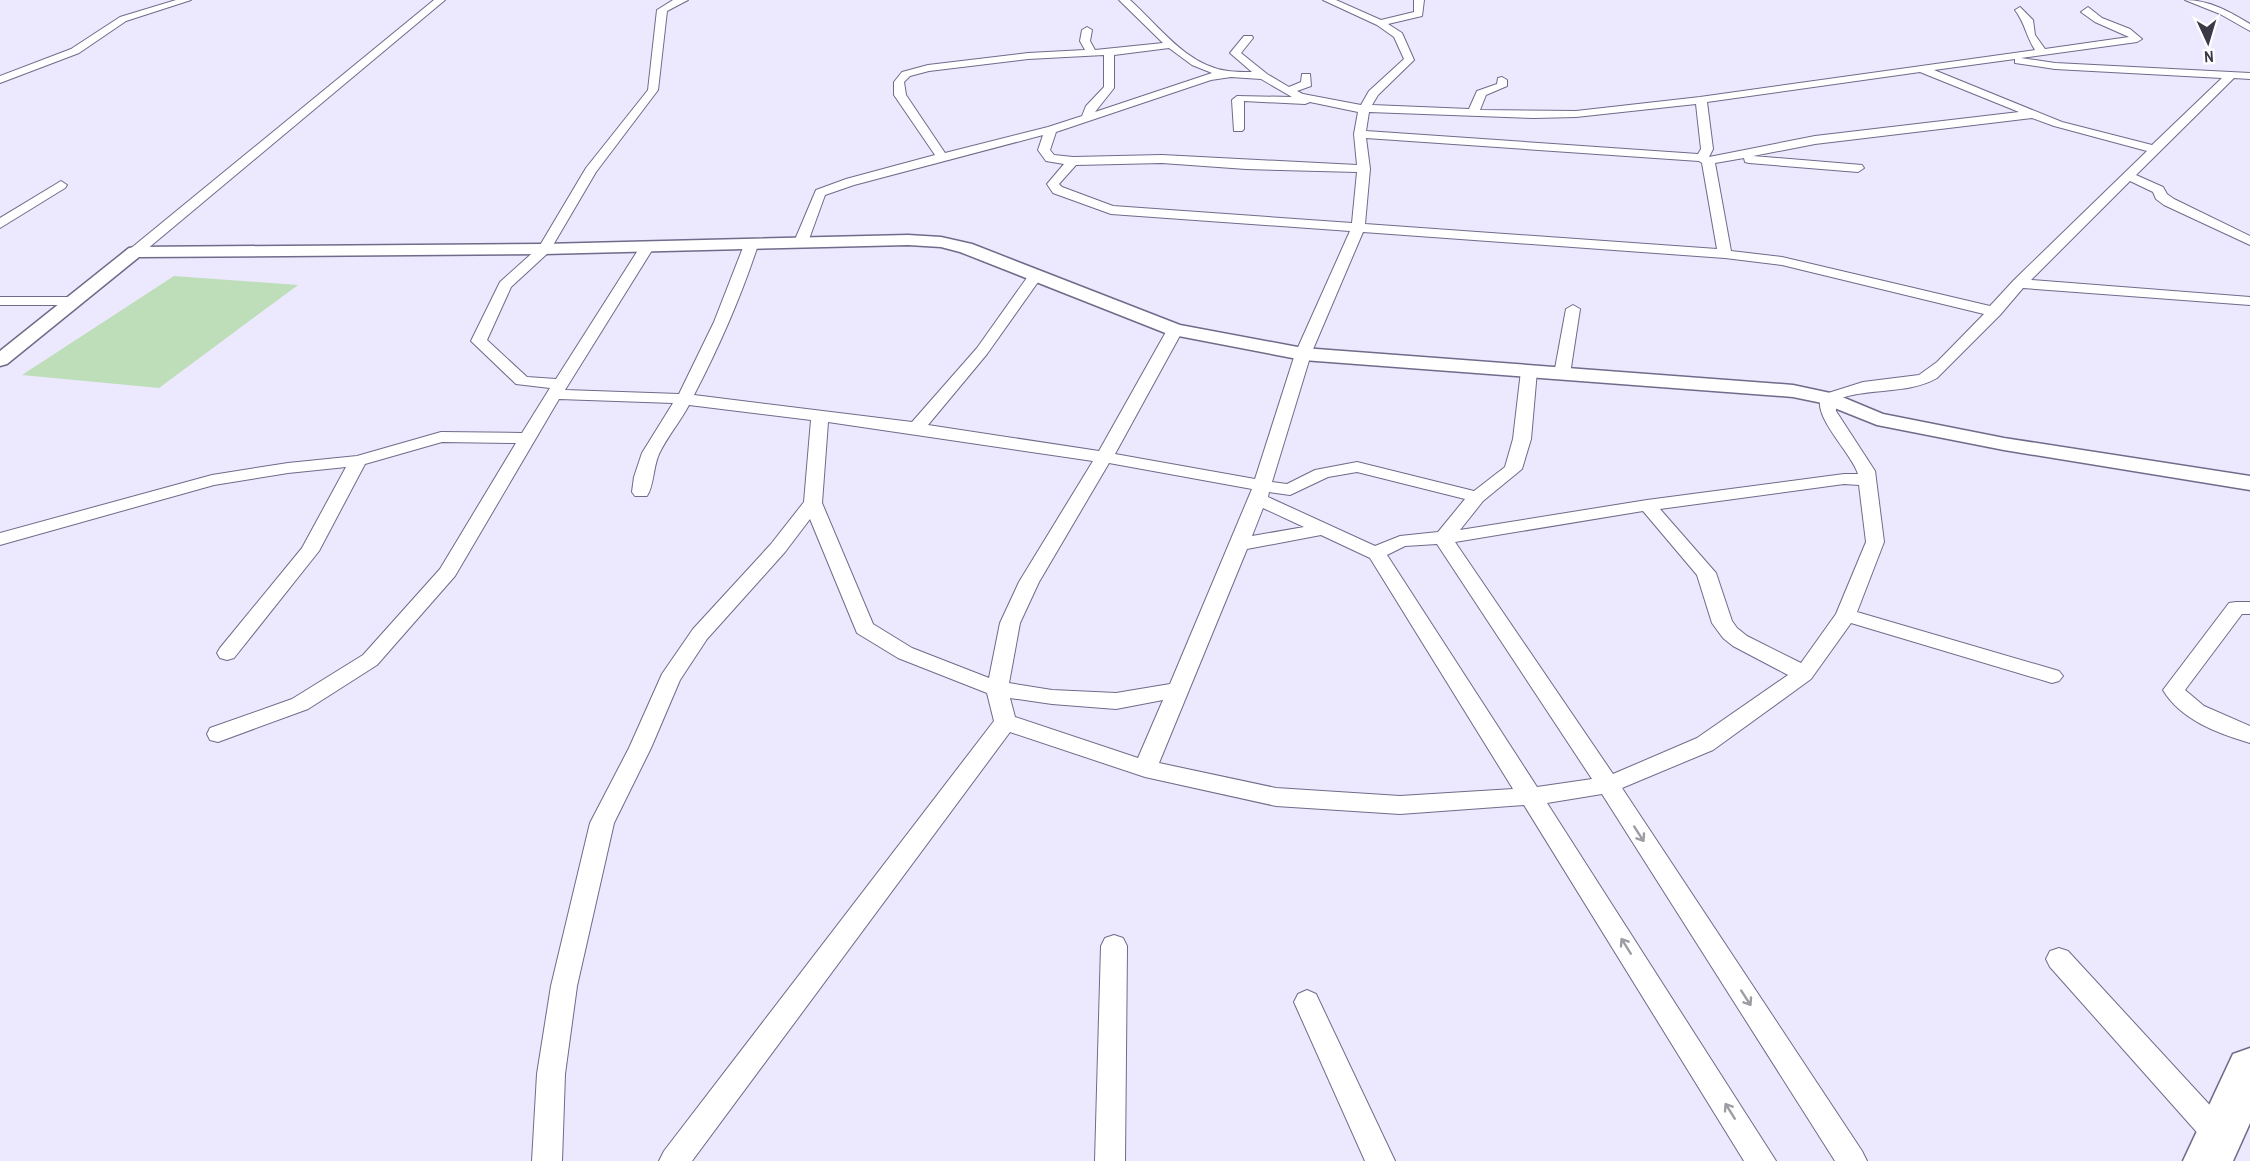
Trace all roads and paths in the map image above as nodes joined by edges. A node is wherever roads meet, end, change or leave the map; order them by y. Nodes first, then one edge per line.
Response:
1 (186, 0) edge
2 (440, 0) edge
3 (683, 0) edge
4 (1124, 0) edge
5 (1328, 0) edge
6 (1419, 0) edge
7 (2190, 0) edge
8 (2020, 10) dead end
9 (2088, 10) dead end
10 (1380, 23) junction
11 (2250, 28) edge
12 (1087, 30) dead end
13 (1248, 38) dead end
14 (1173, 45) junction
15 (1091, 52) junction
16 (1109, 52) junction
17 (2042, 52) junction
18 (2004, 57) junction
19 (1921, 69) junction
20 (1231, 74) junction
21 (2231, 75) junction
22 (1263, 76) junction
23 (1306, 76) dead end
24 (2250, 76) edge
25 (0, 80) edge
26 (1502, 80) dead end
27 (1290, 90) junction
28 (1700, 100) junction
29 (1314, 101) junction
30 (1364, 109) junction
31 (1473, 112) junction
32 (2035, 114) junction
33 (1087, 118) junction
34 (1238, 129) dead end
35 (1051, 130) junction
36 (1360, 134) junction
37 (2156, 150) junction
38 (942, 157) junction
39 (1728, 157) junction
40 (1705, 160) junction
41 (1073, 161) junction
42 (1858, 168) dead end
43 (1364, 169) junction
44 (2128, 176) junction
45 (61, 185) dead end
46 (0, 224) edge
47 (1358, 227) junction
48 (2250, 241) edge
49 (801, 242) junction
50 (752, 245) junction
51 (647, 247) junction
52 (544, 249) junction
53 (135, 252) junction
54 (1725, 254) junction
55 (1036, 275) junction
56 (2019, 283) junction
57 (0, 301) edge
58 (75, 301) junction
59 (2250, 301) edge
60 (1573, 309) dead end
61 (1995, 312) junction
62 (1175, 330) junction
63 (1304, 354) junction
64 (0, 360) edge
65 (1529, 371) junction
66 (1562, 374) junction
67 (557, 389) junction
68 (1828, 398) junction
69 (684, 399) junction
70 (820, 416) junction
71 (916, 428) junction
72 (527, 438) junction
73 (1104, 457) junction
74 (358, 461) junction
75 (1868, 480) junction
76 (2250, 483) edge
77 (641, 492) dead end
78 (1260, 492) junction
79 (1477, 497) junction
80 (813, 503) junction
81 (1647, 505) junction
82 (1325, 529) junction
83 (1443, 538) junction
84 (0, 539) edge
85 (1240, 544) junction
86 (1377, 554) junction
87 (2250, 608) edge
88 (1846, 615) junction
89 (227, 653) dead end
90 (1804, 674) junction
91 (2052, 676) dead end
92 (997, 689) junction
93 (1178, 690) junction
94 (1005, 723) junction
95 (218, 734) dead end
96 (2250, 735) edge
97 (1145, 769) junction
98 (1608, 785) junction
99 (1533, 796) junction
100 (1114, 946) dead end
101 (2059, 959) dead end
102 (1307, 1002) dead end
103 (2250, 1069) edge
104 (2214, 1149) edge
105 (547, 1161) edge
106 (674, 1161) edge
107 (1110, 1161) edge
108 (1380, 1161) edge
109 (1761, 1161) edge
110 (1852, 1161) edge

1 - 25 street
2 - 53 street
3 - 52 street
4 - 14 street
5 - 10 street
6 - 10 street
7 - 11 street
8 - 17 street
9 - 17 street
10 - 30 street
12 - 15 street
13 - 22 street
14 - 16 street
14 - 20 street
15 - 16 street
15 - 38 street
16 - 33 street
17 - 18 street
18 - 19 street
18 - 21 street
19 - 28 street
19 - 32 street
20 - 22 street
20 - 33 street
21 - 24 street
21 - 37 street
22 - 27 street
23 - 27 street
26 - 31 street
27 - 29 street
28 - 31 street
28 - 40 street
29 - 30 street
29 - 34 street
30 - 31 street
30 - 36 street
32 - 37 street
32 - 39 street
33 - 35 street
35 - 38 street
35 - 41 street
36 - 40 street
36 - 43 street
37 - 44 street
38 - 49 street
39 - 40 street
39 - 42 street
40 - 54 street
41 - 43 street
41 - 47 street
43 - 47 street
44 - 48 street
44 - 56 street
45 - 46 street
47 - 54 street
47 - 63 street
49 - 50 street
49 - 55 street
50 - 51 street
50 - 69 street
51 - 52 street
51 - 67 street
52 - 53 street
52 - 67 street
53 - 58 street
54 - 61 street
55 - 62 street
55 - 71 street
56 - 59 street
56 - 61 street
57 - 58 street
58 - 64 street
60 - 66 street
61 - 68 street
62 - 63 street
62 - 73 street
63 - 65 street
63 - 78 street
65 - 66 street
65 - 79 street
66 - 68 street
67 - 69 street
67 - 72 street
68 - 75 street
68 - 76 street
69 - 70 street
69 - 77 street
70 - 71 street
70 - 80 street
71 - 73 street
72 - 74 street
72 - 95 street
73 - 78 street
73 - 92 street
74 - 84 street
74 - 89 street
75 - 81 street
75 - 88 street
78 - 79 street
78 - 82 street
78 - 85 street
79 - 83 street
80 - 92 street
80 - 105 street
81 - 83 street
81 - 90 street
82 - 85 street
82 - 86 street
83 - 86 street
83 - 98 street
85 - 93 street
86 - 99 street
87 - 96 street
88 - 90 street
88 - 91 street
90 - 98 street
92 - 93 street
92 - 94 street
93 - 97 street
94 - 97 street
94 - 106 street
97 - 99 street
98 - 99 street
98 -> 110 street
109 -> 99 street
100 - 107 street
101 - 104 street
102 - 108 street
103 - 104 highway

